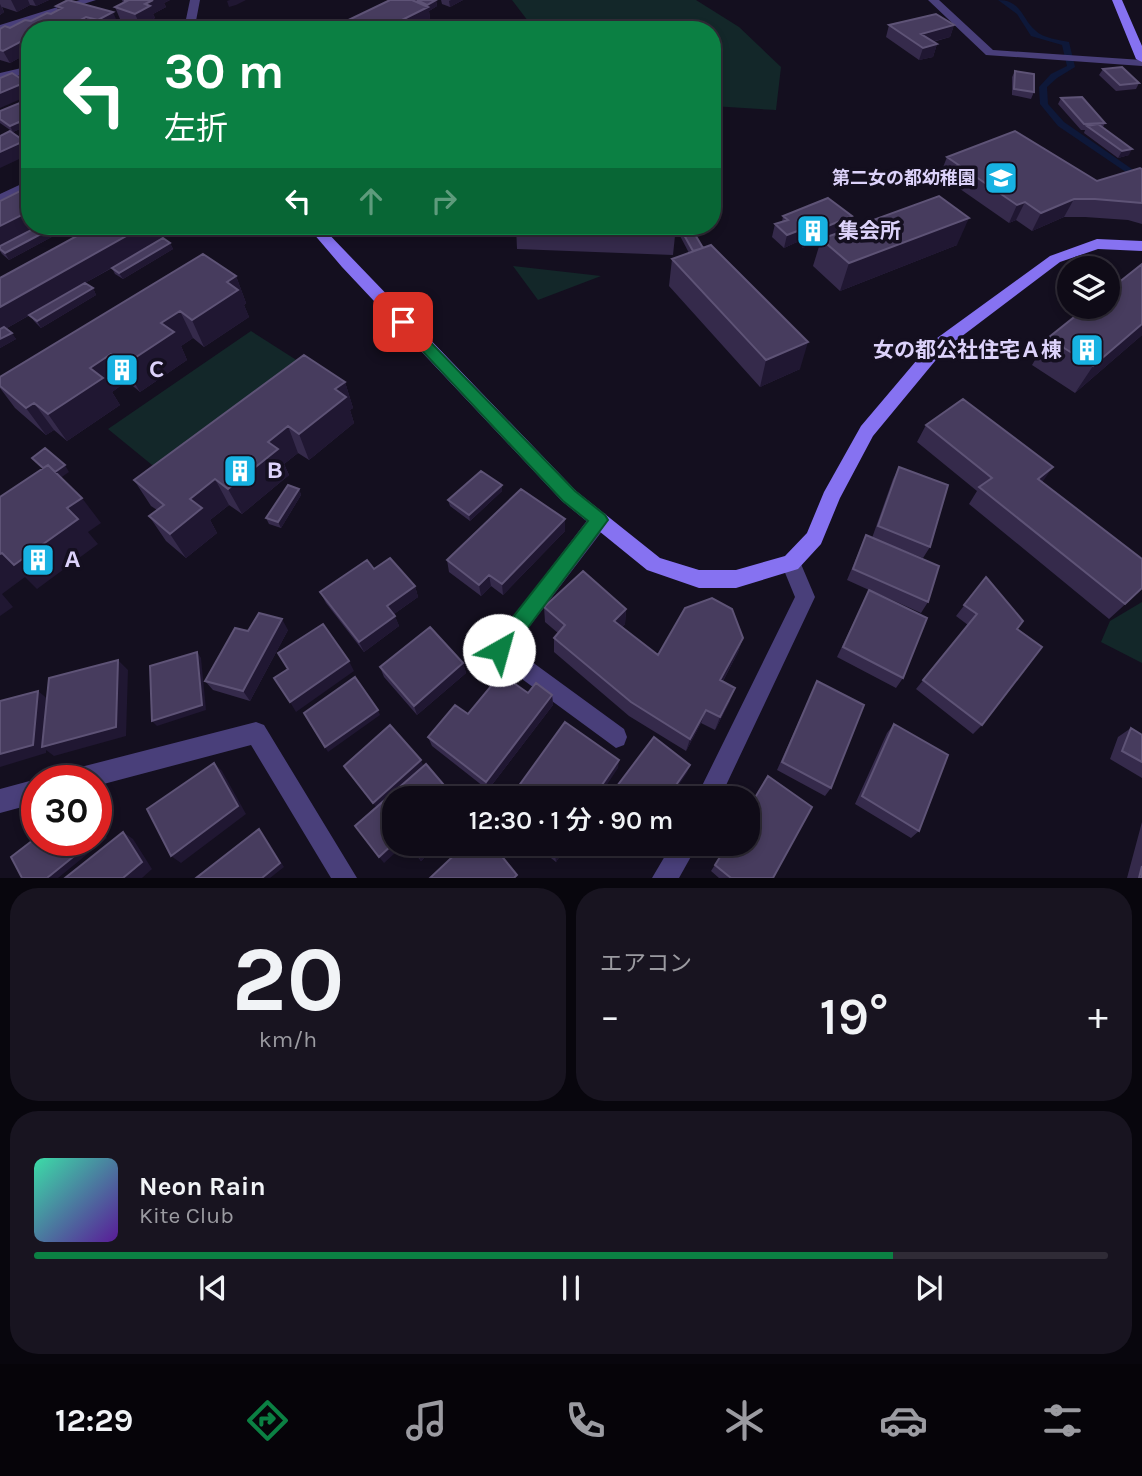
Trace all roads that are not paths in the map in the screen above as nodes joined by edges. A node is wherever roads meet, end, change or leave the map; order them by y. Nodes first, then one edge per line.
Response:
1 (91, 0) edge
2 (195, 0) edge
3 (933, 0) edge
4 (1117, 0) edge
5 (23, 21) edge
6 (192, 21) edge
7 (21, 22) edge
8 (0, 28) edge
9 (1142, 61) edge
10 (21, 72) edge
11 (0, 78) edge
12 (21, 80) edge
13 (21, 188) edge
14 (0, 199) edge
15 (322, 235) edge
16 (1142, 246) edge
17 (599, 520) junction
18 (791, 564) junction
19 (616, 737) dead end
20 (112, 771) edge
21 (714, 786) edge
22 (21, 796) edge
23 (0, 802) edge
24 (678, 856) edge
25 (345, 877) edge
26 (664, 877) edge

1 - 5 street
2 - 6 street
3 - 9 street
4 - 9 street
7 - 8 street
10 - 11 street
11 - 12 street
13 - 14 street
15 - 17 street
16 - 18 street
17 - 18 street
17 - 19 street
18 - 21 street
20 - 25 street
22 - 23 street
24 - 26 street

